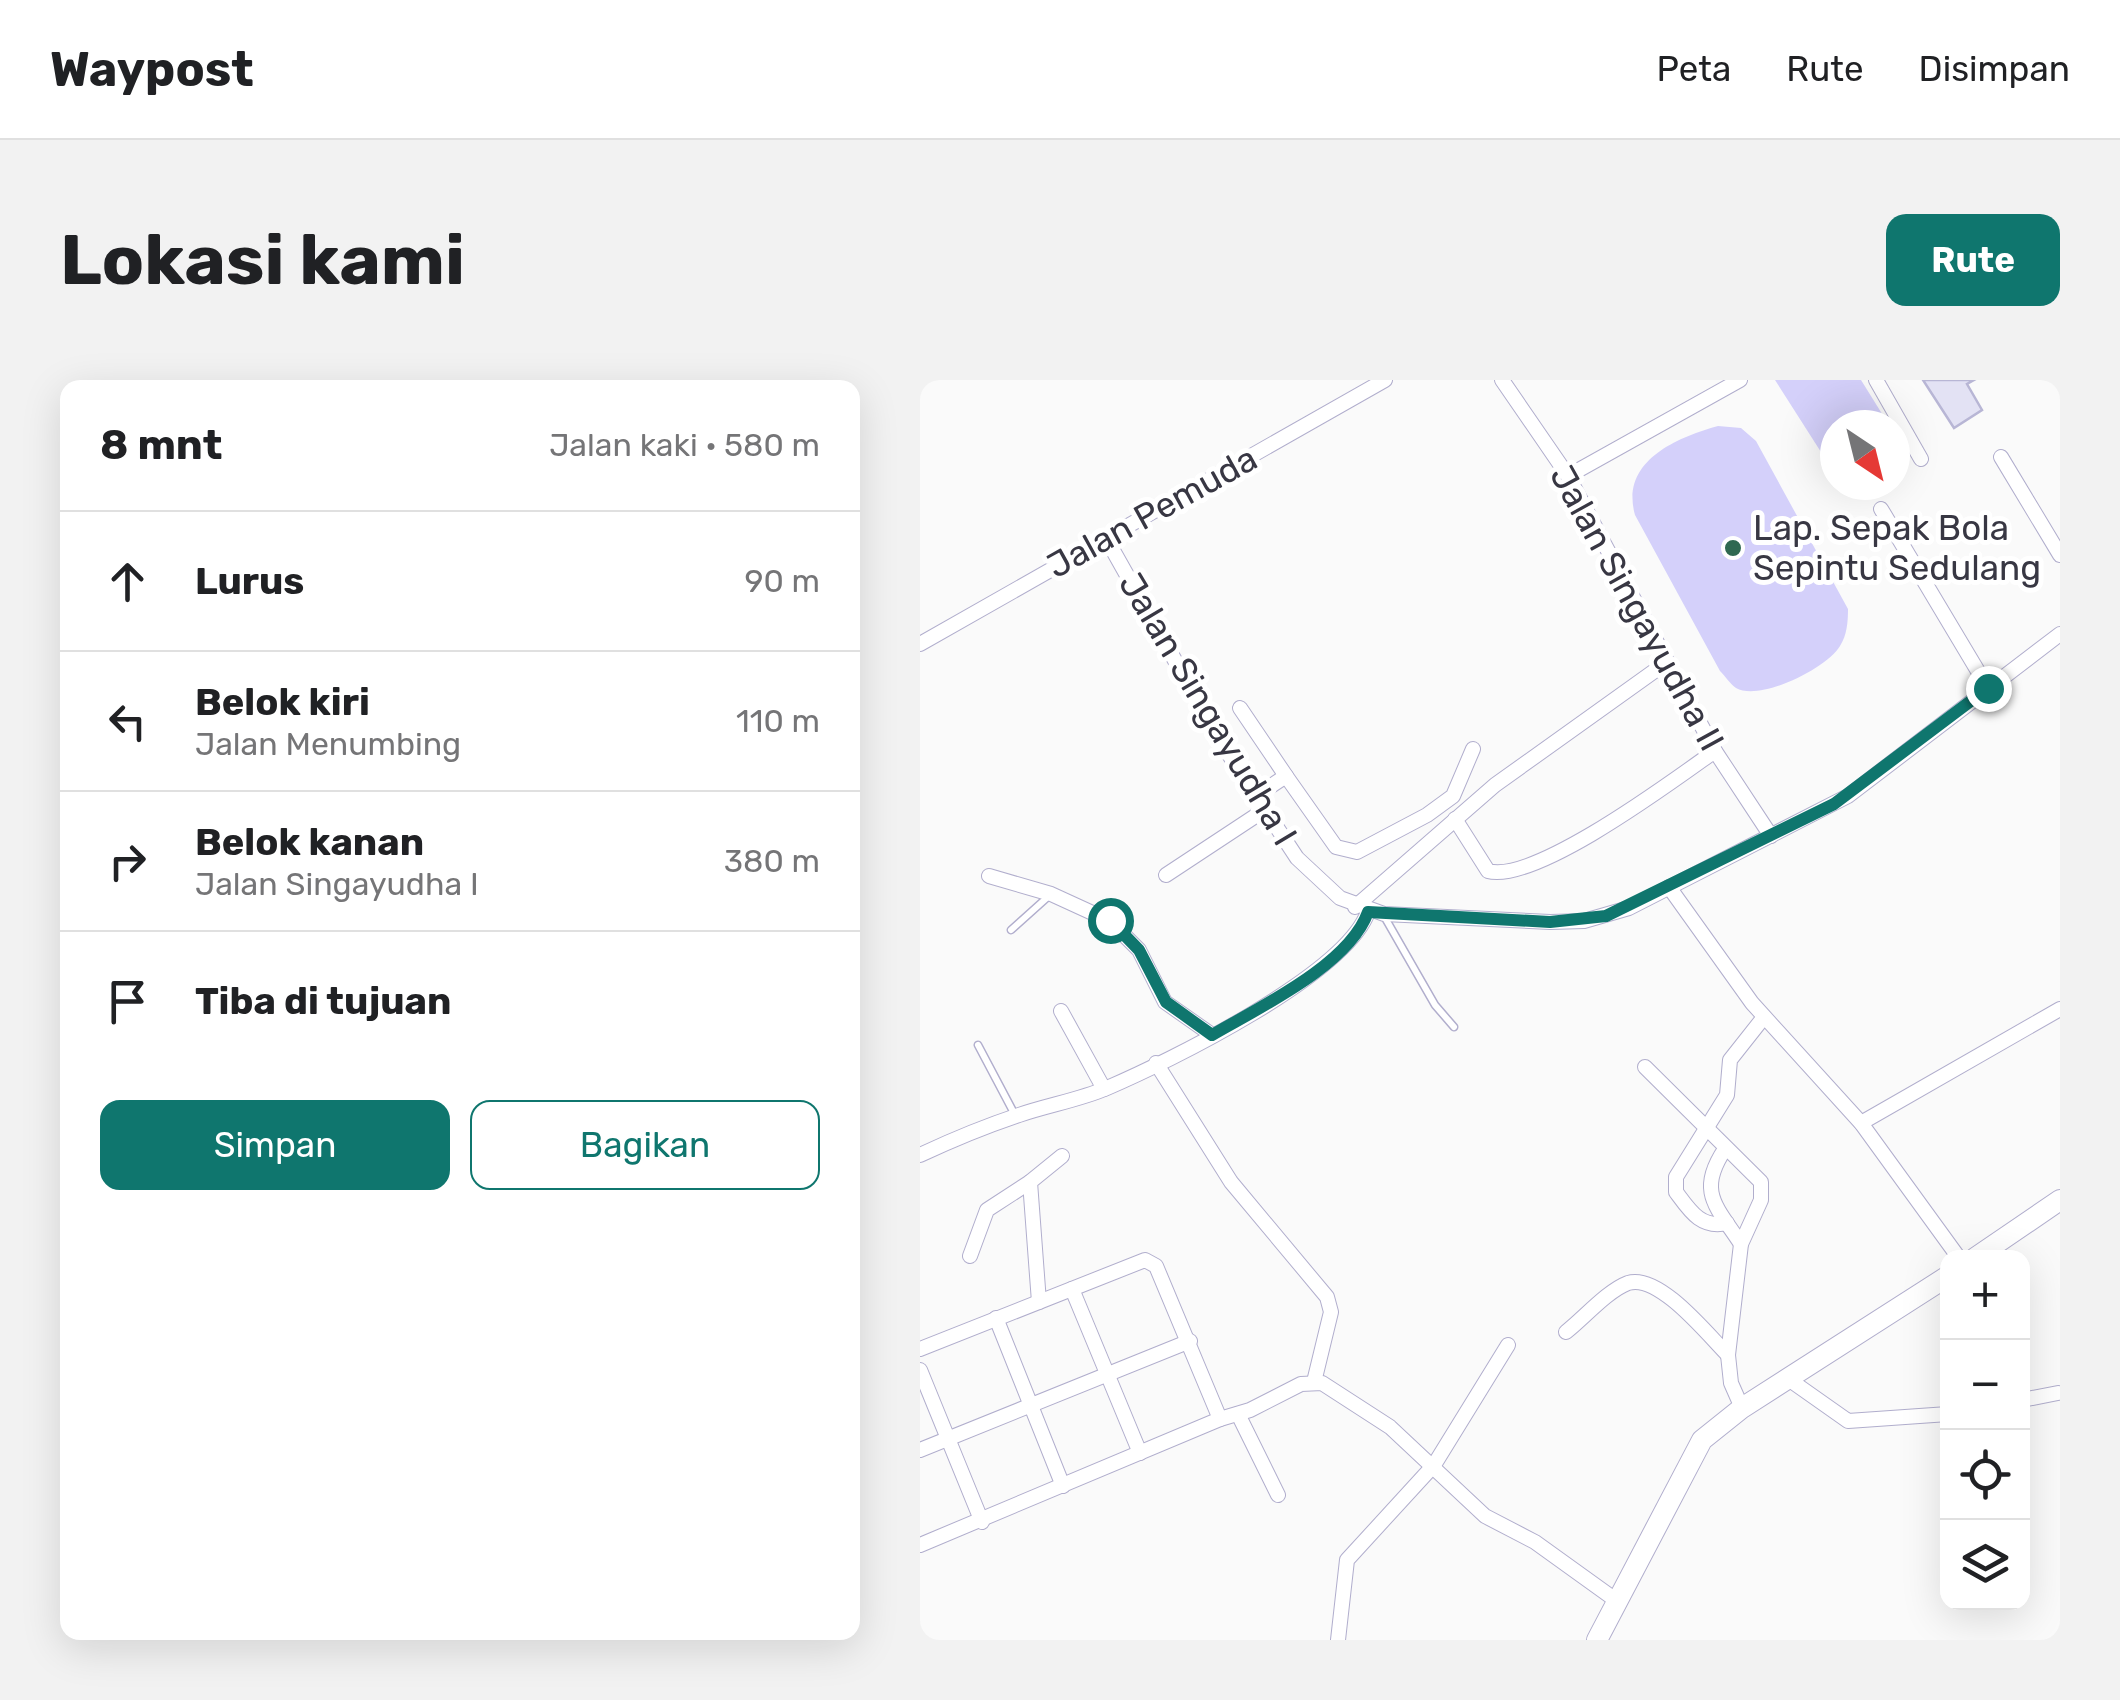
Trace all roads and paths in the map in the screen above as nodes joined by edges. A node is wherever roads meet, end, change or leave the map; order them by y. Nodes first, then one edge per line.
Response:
1 (1385, 380) edge
2 (1502, 380) edge
3 (1740, 380) edge
4 (1876, 380) edge
5 (2001, 457) dead end
6 (1921, 459) dead end
7 (1568, 476) junction
8 (1881, 509) dead end
9 (1106, 538) junction
10 (2060, 556) edge
11 (2060, 634) edge
12 (920, 644) edge
13 (1667, 662) junction
14 (1988, 688) junction
15 (1240, 708) dead end
16 (1473, 749) dead end
17 (1715, 751) junction
18 (1286, 776) junction
19 (1256, 796) junction
20 (1264, 811) junction
21 (1455, 819) junction
22 (1771, 836) junction
23 (1166, 875) dead end
24 (990, 876) dead end
25 (1669, 888) junction
26 (1052, 894) junction
27 (1369, 911) junction
28 (1011, 930) dead end
29 (2060, 1009) edge
30 (1061, 1011) dead end
31 (1764, 1017) junction
32 (1454, 1027) dead end
33 (1212, 1035) junction
34 (978, 1045) dead end
35 (1156, 1063) junction
36 (1645, 1067) dead end
37 (1104, 1090) junction
38 (1015, 1116) junction
39 (1861, 1123) junction
40 (1706, 1131) junction
41 (1725, 1149) junction
42 (920, 1155) edge
43 (1062, 1156) dead end
44 (1030, 1182) junction
45 (2060, 1200) edge
46 (1727, 1222) junction
47 (1741, 1244) junction
48 (1953, 1250) edge
49 (1987, 1250) edge
50 (970, 1256) dead end
51 (1940, 1281) edge
52 (1072, 1289) junction
53 (1039, 1302) junction
54 (996, 1318) junction
55 (1566, 1332) dead end
56 (1190, 1340) junction
57 (1508, 1346) dead end
58 (920, 1350) edge
59 (1728, 1355) junction
60 (920, 1370) edge
61 (1106, 1373) junction
62 (1788, 1378) junction
63 (1314, 1382) junction
64 (2058, 1393) edge
65 (2030, 1398) edge
66 (1032, 1406) junction
67 (1742, 1408) junction
68 (1238, 1414) junction
69 (1940, 1415) edge
70 (1220, 1419) junction
71 (946, 1440) junction
72 (920, 1450) edge
73 (1140, 1453) junction
74 (1434, 1465) junction
75 (1063, 1486) junction
76 (1278, 1496) dead end
77 (982, 1522) junction
78 (920, 1545) edge
79 (1617, 1601) junction
80 (1338, 1640) edge
81 (1597, 1640) edge

1 - 9 street, Jalan Pemuda
2 - 7 street, Jalan Singayudha II
3 - 7 street
4 - 6 street
5 - 10 street
7 - 13 street, Jalan Singayudha II
8 - 14 street
9 - 12 street, Jalan Pemuda
9 - 19 street, Jalan Singayudha I
11 - 14 street
13 - 17 street, Jalan Singayudha II
13 - 21 street
14 - 22 street
15 - 18 street
16 - 18 street
17 - 21 street
17 - 22 street, Jalan Singayudha II
18 - 19 street
19 - 20 street, Jalan Singayudha I
20 - 23 street
20 - 27 street, Jalan Singayudha I
21 - 27 street
22 - 25 street
24 - 26 street
25 - 27 street
25 - 31 street
26 - 28 lane
26 - 33 street
27 - 32 lane
27 - 33 street
29 - 39 street
30 - 37 street
31 - 39 street
31 - 40 street
33 - 35 street
34 - 38 lane
35 - 37 street
35 - 63 street
36 - 40 street
37 - 38 street
38 - 42 street
39 - 48 street
40 - 41 street
40 - 46 street
41 - 46 street
41 - 47 street
43 - 44 street
44 - 50 street
44 - 53 street
45 - 49 main road
46 - 47 street
47 - 59 street
51 - 62 main road
52 - 53 street
52 - 56 street
52 - 61 street
53 - 54 street
54 - 58 street
54 - 66 street
55 - 59 street
56 - 61 street
56 - 70 street
57 - 74 street
59 - 67 street
60 - 71 street
61 - 66 street
61 - 73 street
62 - 67 main road
62 - 69 street
63 - 68 street
63 - 74 street
64 - 65 street
66 - 71 street
66 - 75 street
67 - 79 main road
68 - 70 street
68 - 76 street
70 - 73 street
71 - 72 street
71 - 77 street
73 - 75 street
74 - 79 street
74 - 80 street
75 - 77 street
77 - 78 street
79 - 81 main road

